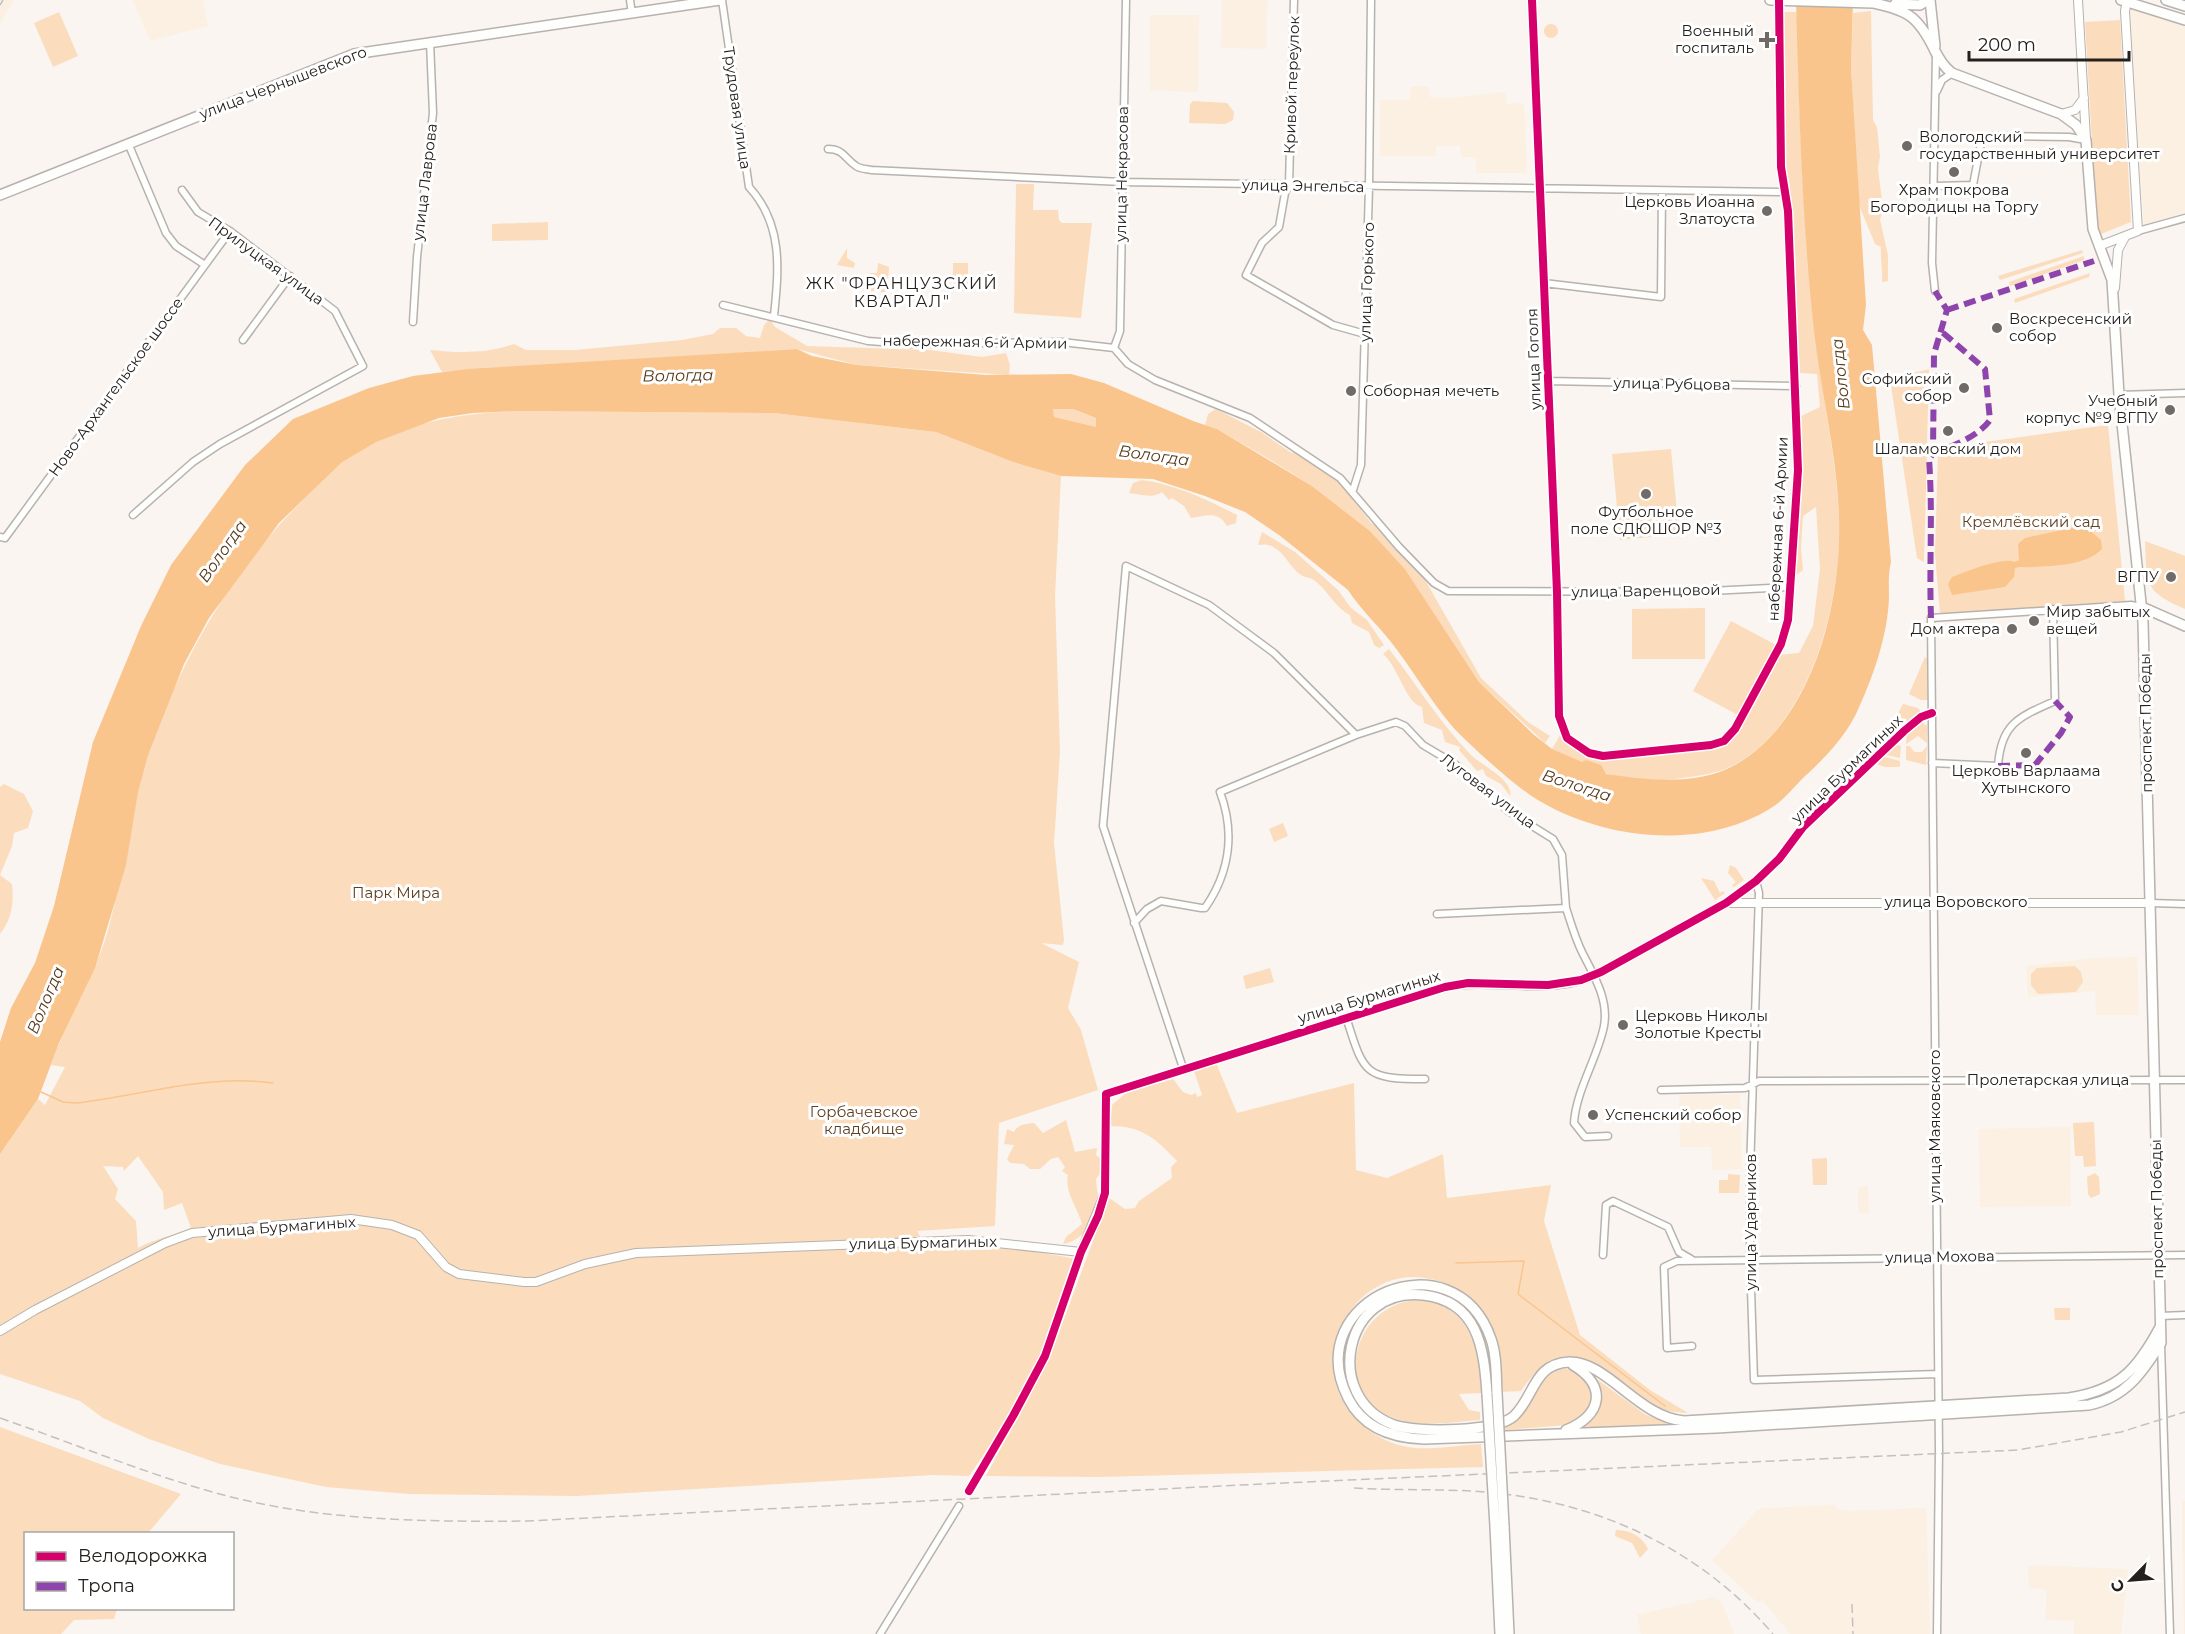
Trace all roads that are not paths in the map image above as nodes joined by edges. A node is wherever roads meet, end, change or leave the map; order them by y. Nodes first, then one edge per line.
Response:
1 (630, 0) edge
2 (721, 0) edge
3 (1126, 0) edge
4 (1294, 0) edge
5 (1371, 0) edge
6 (1532, 0) edge
7 (1770, 0) edge
8 (1790, 0) edge
9 (1905, 0) edge
10 (2078, 0) edge
11 (2166, 0) edge
12 (1853, 1) edge
13 (1868, 1) edge
14 (2125, 1) edge
15 (1929, 3) edge
16 (1779, 4) edge
17 (2185, 6) edge
18 (632, 14) junction
19 (2185, 20) edge
20 (429, 41) junction
21 (1936, 51) junction
22 (1952, 73) junction
23 (2085, 94) junction
24 (1935, 100) junction
25 (2061, 114) junction
26 (2086, 140) junction
27 (128, 142) junction
28 (828, 149) dead end
29 (1122, 182) junction
30 (1289, 185) junction
31 (1935, 186) junction
32 (1369, 187) junction
33 (182, 190) dead end
34 (1540, 190) junction
35 (1662, 191) junction
36 (1785, 192) junction
37 (0, 195) edge
38 (2185, 218) edge
39 (230, 231) junction
40 (2138, 231) junction
41 (2126, 236) junction
42 (2099, 246) junction
43 (205, 266) junction
44 (290, 276) junction
45 (1544, 283) junction
46 (1935, 291) dead end
47 (2113, 296) junction
48 (723, 305) dead end
49 (774, 316) junction
50 (413, 322) dead end
51 (1365, 334) junction
52 (243, 340) dead end
53 (1114, 348) junction
54 (1548, 381) junction
55 (1796, 386) junction
56 (2185, 393) edge
57 (2119, 395) junction
58 (1353, 490) junction
59 (134, 514) dead end
60 (0, 537) edge
61 (1789, 587) junction
62 (1557, 592) junction
63 (2142, 607) junction
64 (2053, 609) junction
65 (2185, 626) edge
66 (1932, 714) junction
67 (1559, 716) joint
68 (1356, 735) junction
69 (1932, 763) junction
70 (1756, 881) junction
71 (1757, 902) junction
72 (1934, 902) junction
73 (1726, 903) junction
74 (2150, 903) junction
75 (2185, 904) edge
76 (1566, 908) junction
77 (1437, 915) dead end
78 (1134, 923) junction
79 (1596, 975) junction
80 (1346, 1017) junction
81 (1183, 1068) junction
82 (1425, 1079) dead end
83 (2154, 1080) junction
84 (2185, 1080) edge
85 (1935, 1081) junction
86 (1751, 1085) junction
87 (1660, 1090) dead end
88 (1608, 1136) dead end
89 (1081, 1252) junction
90 (1603, 1255) dead end
91 (2158, 1255) junction
92 (2185, 1255) edge
93 (1935, 1258) junction
94 (1750, 1259) junction
95 (1694, 1260) junction
96 (2185, 1315) edge
97 (2160, 1316) junction
98 (2160, 1327) junction
99 (0, 1331) edge
100 (2161, 1343) junction
101 (1692, 1346) dead end
102 (1569, 1362) junction
103 (1937, 1374) junction
104 (1492, 1394) junction
105 (1939, 1409) junction
106 (1558, 1433) junction
107 (969, 1491) dead end
108 (959, 1506) dead end
109 (1499, 1526) junction
110 (1503, 1633) edge
111 (880, 1634) edge
112 (1938, 1634) edge
113 (2170, 1634) edge

1 - 18 street
2 - 18 main road, улица Чернышевского
2 - 49 street, Трудовая улица
3 - 29 street, улица Некрасова
4 - 30 street, Кривой переулок
5 - 32 street, улица Горького
6 - 34 street, улица Гоголя
7 - 16 main road
8 - 12 main road
8 - 16 main road
9 - 15 main road
10 - 23 street, проспект Победы
11 - 17 main road
12 - 13 main road
13 - 15 main road
13 - 21 main road
14 - 19 main road
14 - 40 street
15 - 21 main road
16 - 36 street, набережная 6-й Армии
18 - 20 main road, улица Чернышевского
20 - 27 main road, улица Чернышевского
20 - 50 street, улица Лаврова
21 - 22 main road
21 - 24 street
22 - 24 street
22 - 25 main road
23 - 25 street
23 - 26 street, проспект Победы
24 - 31 street
25 - 26 main road
26 - 31 street
26 - 42 main road, проспект Победы
27 - 37 main road, улица Чернышевского
27 - 43 street
28 - 29 street, улица Энгельса
29 - 30 street, улица Энгельса
29 - 53 street, улица Некрасова
30 - 32 street, улица Энгельса
30 - 51 street, Кривой переулок
31 - 46 street
32 - 34 street, улица Энгельса
32 - 51 street, улица Горького
33 - 39 street, Прилуцкая улица
34 - 35 street, улица Энгельса
34 - 45 street, улица Гоголя
35 - 36 street, улица Энгельса
35 - 45 street
36 - 55 street, набережная 6-й Армии
38 - 40 street
39 - 43 street, Ново-Архангельское шоссе
39 - 44 street, Прилуцкая улица
40 - 41 street
41 - 42 street
41 - 47 street
42 - 47 main road, проспект Победы
43 - 60 street, Ново-Архангельское шоссе
44 - 52 street
44 - 59 street, Прилуцкая улица
45 - 54 street, улица Гоголя
47 - 57 main road, проспект Победы
48 - 49 street, набережная 6-й Армии
49 - 53 street, набережная 6-й Армии
51 - 58 street, улица Горького
53 - 58 street
54 - 55 street, улица Рубцова
54 - 62 street, улица Гоголя
55 - 61 street, набережная 6-й Армии
56 - 57 street
57 - 63 main road, проспект Победы
58 - 62 street, улица Варенцовой
61 - 62 street, улица Варенцовой
61 - 67 street, набережная 6-й Армии
62 - 67 street, улица Гоголя
63 - 64 street
63 - 65 main road
63 - 74 main road, проспект Победы
64 - 66 street, улица Маяковского
64 - 69 street
66 - 69 street, улица Маяковского
66 - 70 street, улица Бурмагиных
68 - 76 street, Луговая улица
68 - 78 street
68 - 78 street
69 - 72 street, улица Маяковского
70 - 71 street, улица Ударников
70 - 73 street, улица Бурмагиных
71 - 72 street, улица Воровского
71 - 73 street, улица Воровского
71 - 86 street, улица Ударников
72 - 74 street, улица Воровского
72 - 85 street, улица Маяковского
73 - 79 street, улица Бурмагиных
74 - 75 street, улица Воровского
74 - 83 main road, проспект Победы
76 - 77 street
76 - 79 street, Луговая улица
78 - 81 street
79 - 80 street, улица Бурмагиных
79 - 88 street, Луговая улица
80 - 81 street, улица Бурмагиных
80 - 82 street
81 - 89 street, улица Бурмагиных
83 - 84 street, Пролетарская улица
83 - 85 street, Пролетарская улица
83 - 91 main road, проспект Победы
85 - 86 street, Пролетарская улица
85 - 93 street, улица Маяковского
86 - 87 street, Пролетарская улица
86 - 94 street, улица Ударников
89 - 99 street, улица Бурмагиных
89 - 107 street
90 - 95 street
91 - 92 street, улица Мохова
91 - 93 street, улица Мохова
91 - 97 main road, проспект Победы
93 - 94 street, улица Мохова
93 - 103 street, улица Маяковского
94 - 95 street, улица Мохова
94 - 103 street, улица Ударников
95 - 101 street, улица Мохова
96 - 97 street
97 - 98 main road, проспект Победы
98 - 100 main road, проспект Победы
98 - 105 main road
100 - 105 main road
100 - 113 street, проспект Победы
102 - 104 main road
102 - 105 main road
102 - 106 main road
103 - 105 street, улица Маяковского
104 - 106 main road
104 - 109 main road, bridge
105 - 106 main road
105 - 112 street, улица Маяковского
108 - 111 street
109 - 110 main road
109 - 110 main road

